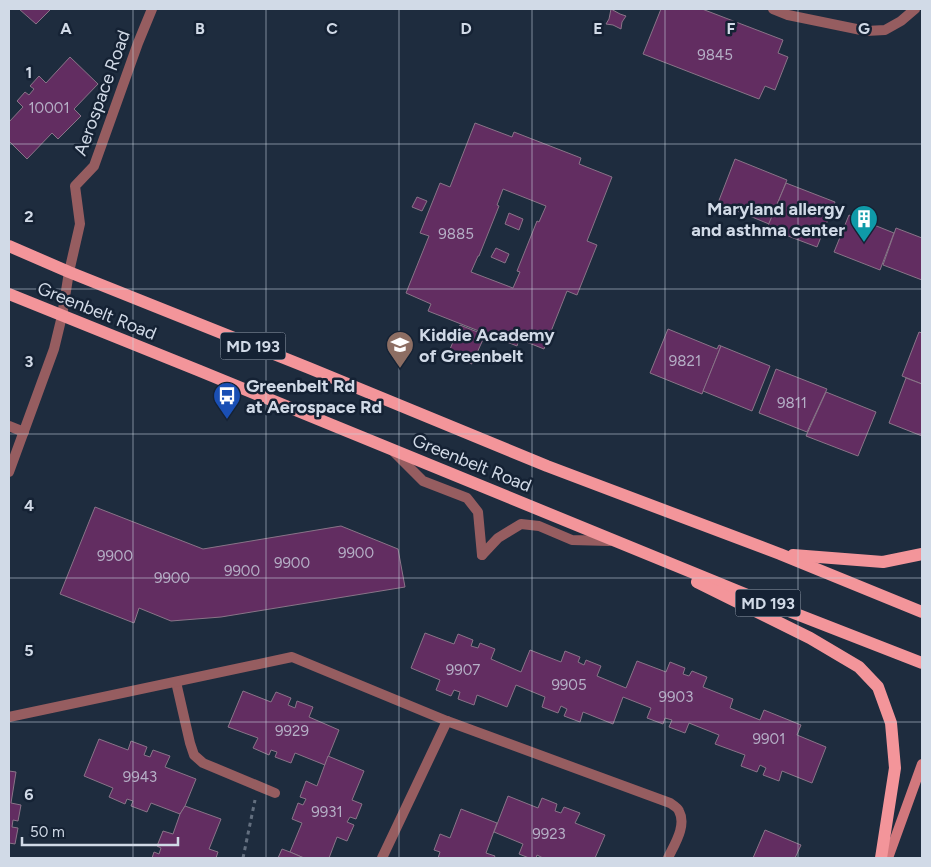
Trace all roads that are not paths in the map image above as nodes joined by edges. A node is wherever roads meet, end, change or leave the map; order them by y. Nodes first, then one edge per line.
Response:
1 (152, 9) edge
2 (773, 9) edge
3 (915, 9) edge
4 (9, 246) edge
5 (69, 272) junction
6 (9, 294) edge
7 (62, 316) junction
8 (9, 426) edge
9 (24, 432) junction
10 (392, 449) junction
11 (9, 472) edge
12 (615, 541) junction
13 (780, 554) junction
14 (922, 554) edge
15 (922, 612) edge
16 (922, 664) edge
17 (176, 682) junction
18 (9, 717) edge
19 (447, 721) junction
20 (922, 764) edge
21 (276, 793) dead end
22 (382, 858) edge
23 (668, 858) edge
24 (881, 858) edge
25 (888, 858) edge

1 - 5 street, Aerospace Road
2 - 3 street
4 - 5 main road, Greenbelt Road / MD 193
5 - 7 street, Aerospace Road
5 - 13 main road, Greenbelt Road / MD 193
6 - 7 main road, Greenbelt Road / MD 193
7 - 9 street, Aerospace Road
7 - 10 main road, Greenbelt Road / MD 193
8 - 9 street
9 - 11 street, Aerospace Road
10 - 12 main road, Greenbelt Road / MD 193
10 - 12 street
12 - 16 main road, Greenbelt Road / MD 193
12 - 24 main road
13 - 14 main road
13 - 15 main road, Greenbelt Road / MD 193
17 - 18 street
17 - 19 street
17 - 21 street
19 - 22 street
19 - 23 street
20 - 25 main road

